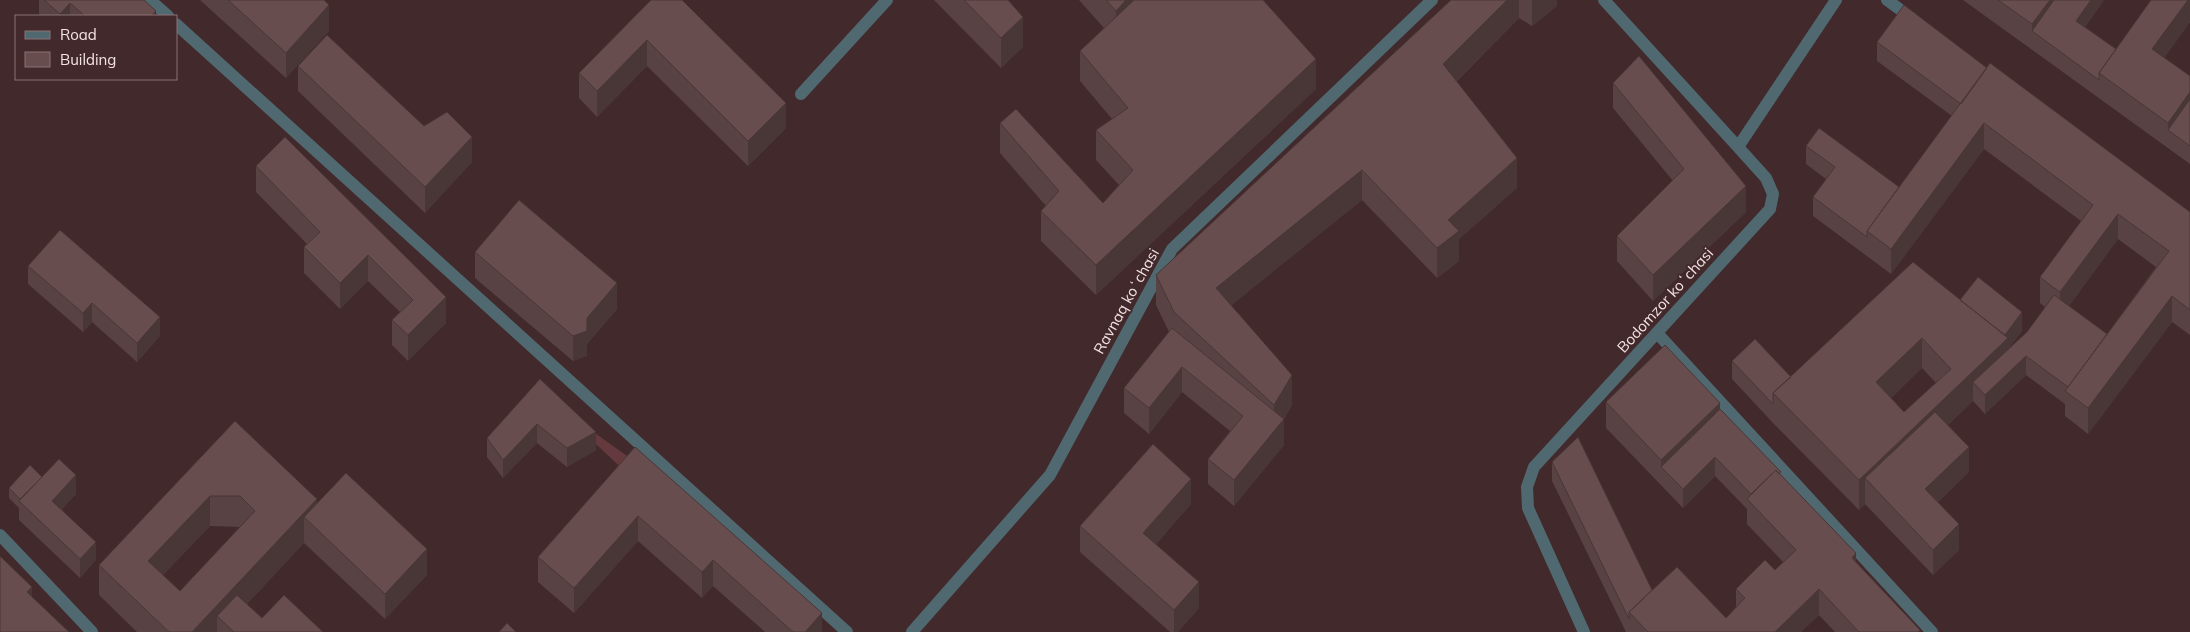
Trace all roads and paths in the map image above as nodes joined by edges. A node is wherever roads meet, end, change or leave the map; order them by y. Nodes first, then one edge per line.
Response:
1 (150, 0) edge
2 (887, 0) edge
3 (1432, 0) edge
4 (1604, 0) edge
5 (1836, 0) edge
6 (1887, 0) edge
7 (167, 15) edge
8 (178, 26) edge
9 (1927, 28) edge
10 (801, 94) dead end
11 (1738, 147) junction
12 (1657, 333) junction
13 (0, 536) edge
14 (92, 632) edge
15 (847, 632) edge
16 (912, 632) edge
17 (1584, 632) edge
18 (1932, 632) edge

1 - 7 street
2 - 10 street
3 - 16 street, Ravnaq koʻchasi
4 - 11 street, Bodomzor koʻchasi
5 - 11 street
6 - 9 street
8 - 15 street
11 - 12 street, Bodomzor koʻchasi
12 - 17 street, Bodomzor koʻchasi
12 - 18 street
13 - 14 street

